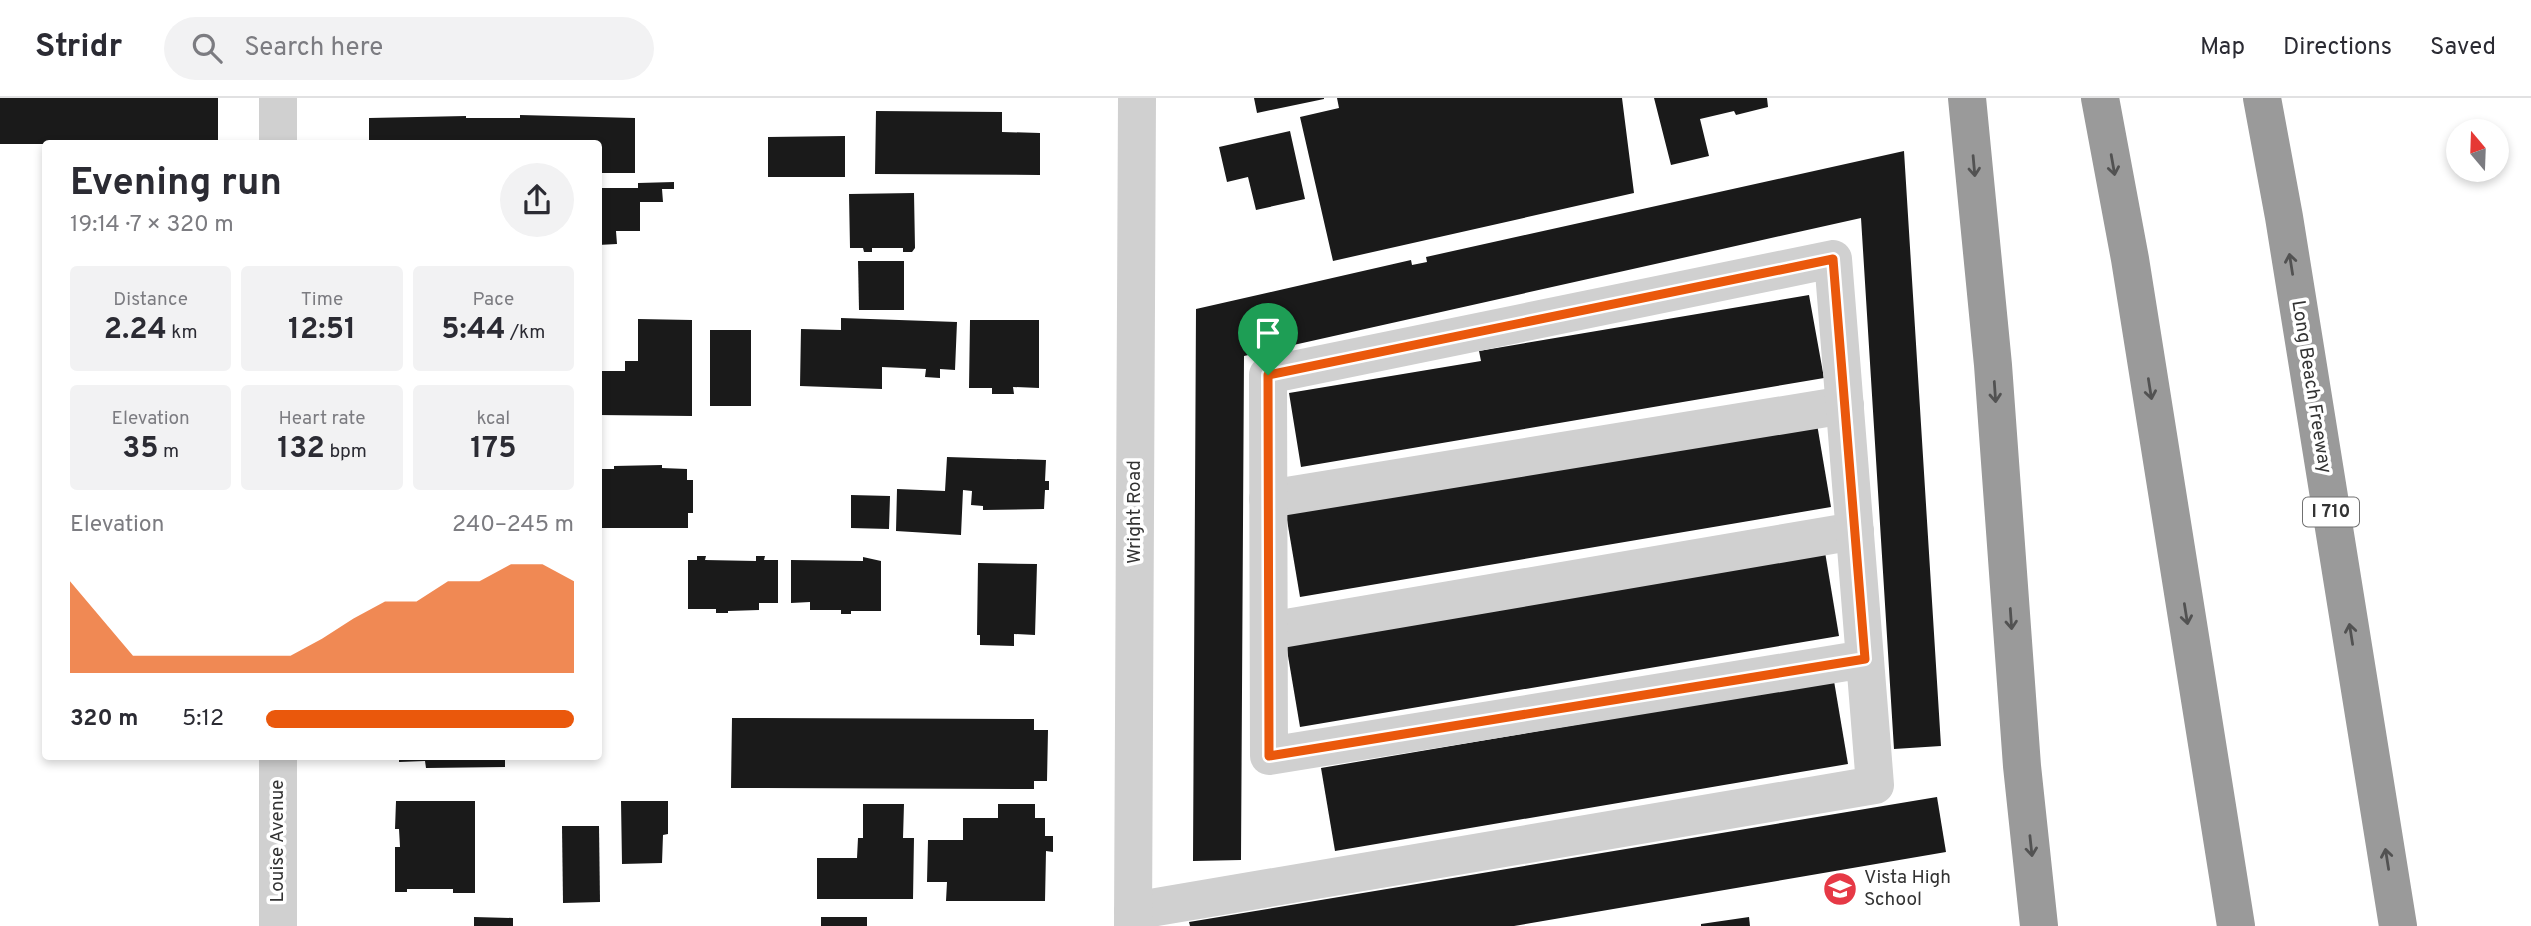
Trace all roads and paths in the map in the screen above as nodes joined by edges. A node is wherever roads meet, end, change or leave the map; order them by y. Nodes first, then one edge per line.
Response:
1 (278, 98) edge
2 (1137, 98) edge
3 (1967, 98) edge
4 (2100, 98) edge
5 (2262, 98) edge
6 (278, 140) edge
7 (1845, 405) junction
8 (1268, 499) junction
9 (1855, 531) junction
10 (1269, 631) junction
11 (1865, 659) junction
12 (278, 760) edge
13 (2210, 763) junction
14 (1133, 919) edge
15 (278, 926) edge
16 (2039, 926) edge
17 (2217, 926) edge
18 (2236, 926) edge
19 (2398, 926) edge

1 - 6 street
2 - 14 street, Wright Road
3 -> 16 highway
4 -> 13 highway
19 -> 5 highway, Long Beach Freeway / I 710
7 - 8 street
7 - 8 street
7 - 9 street
8 - 10 street
9 - 10 street
9 - 11 street
10 - 11 street
11 - 14 street
12 - 15 street, Louise Avenue
13 - 17 highway
13 - 18 highway

